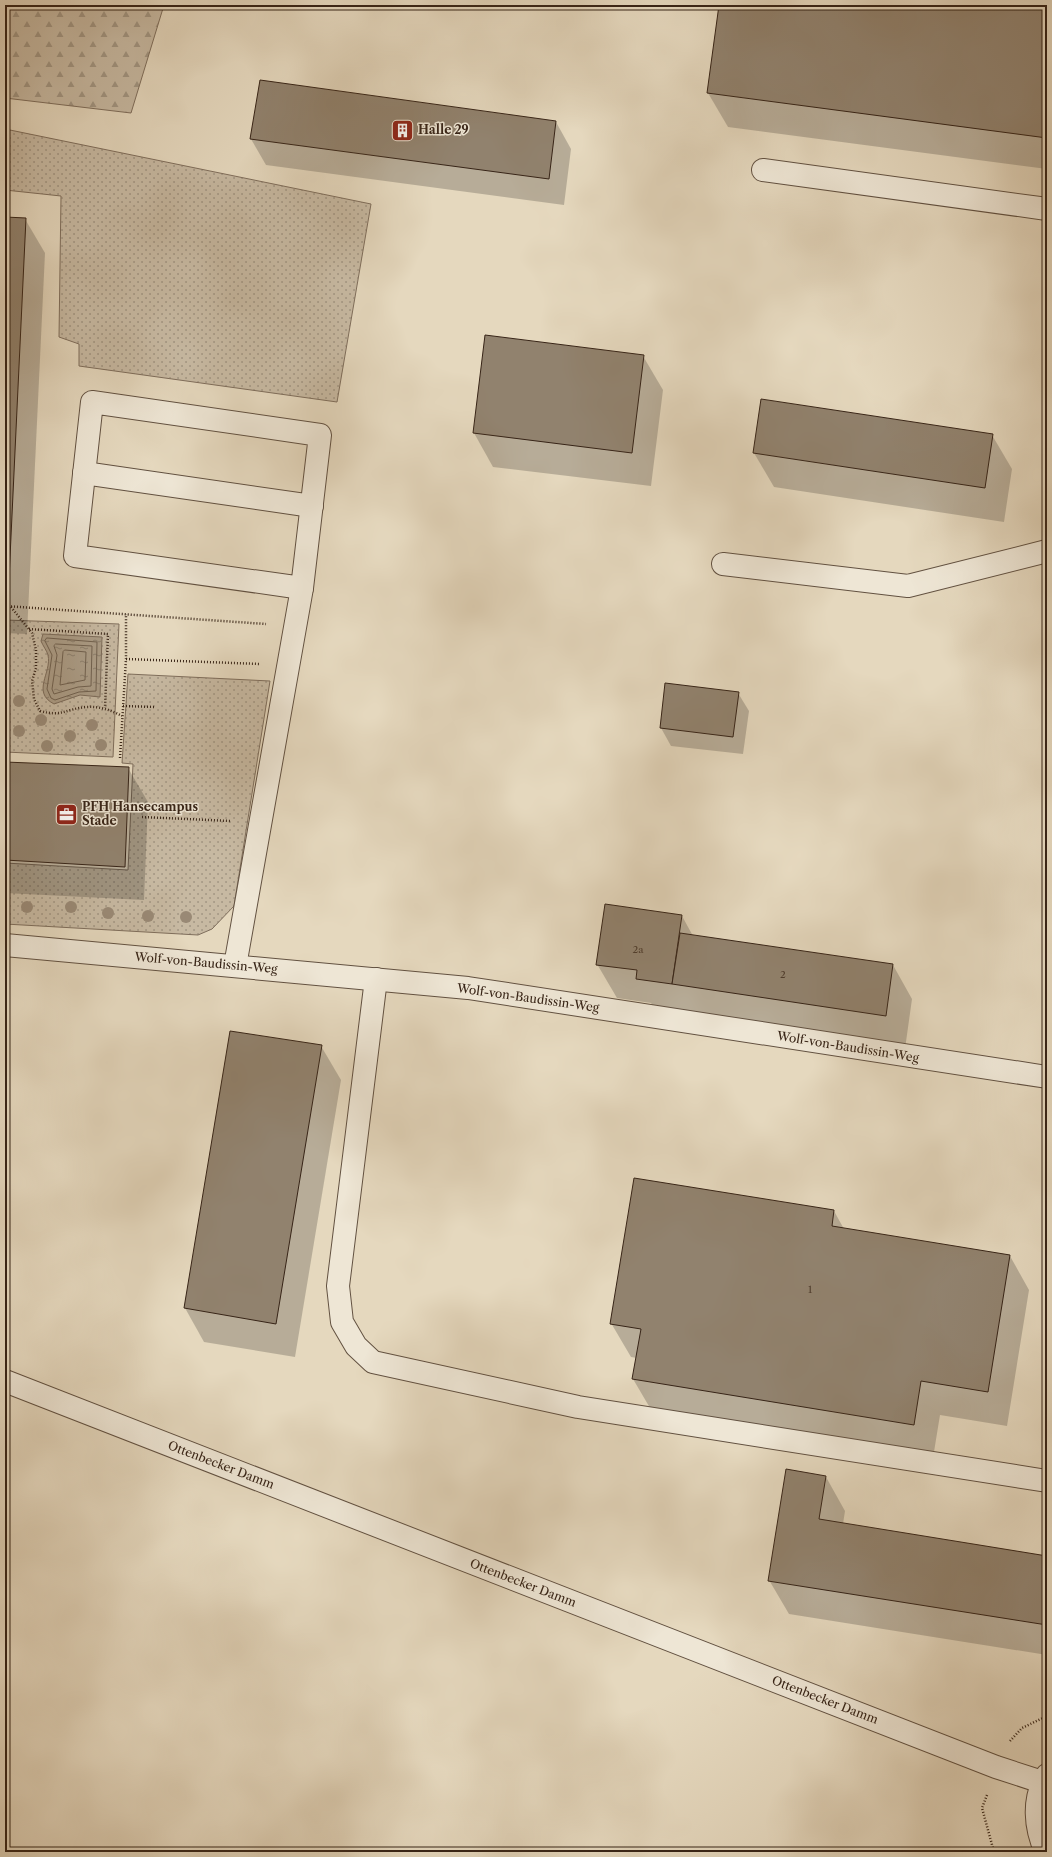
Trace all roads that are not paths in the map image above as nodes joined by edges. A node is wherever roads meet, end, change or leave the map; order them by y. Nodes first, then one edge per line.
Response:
1 (763, 170) dead end
2 (1047, 209) edge
3 (84, 473) junction
4 (312, 506) junction
5 (1047, 550) edge
6 (723, 564) dead end
7 (302, 588) junction
8 (5, 945) edge
9 (236, 966) junction
10 (376, 979) junction
11 (1047, 1077) edge
12 (5, 1381) edge
13 (1047, 1481) edge
14 (1045, 1779) edge
15 (1046, 1852) edge

1 - 2 street
3 - 4 street
3 - 4 street
3 - 7 street
4 - 7 street
5 - 6 street
7 - 9 street
8 - 9 street, Wolf-von-Baudissin-Weg
9 - 10 street, Wolf-von-Baudissin-Weg
10 - 11 street, Wolf-von-Baudissin-Weg
10 - 13 street
12 - 14 street, Ottenbecker Damm
14 - 15 street

